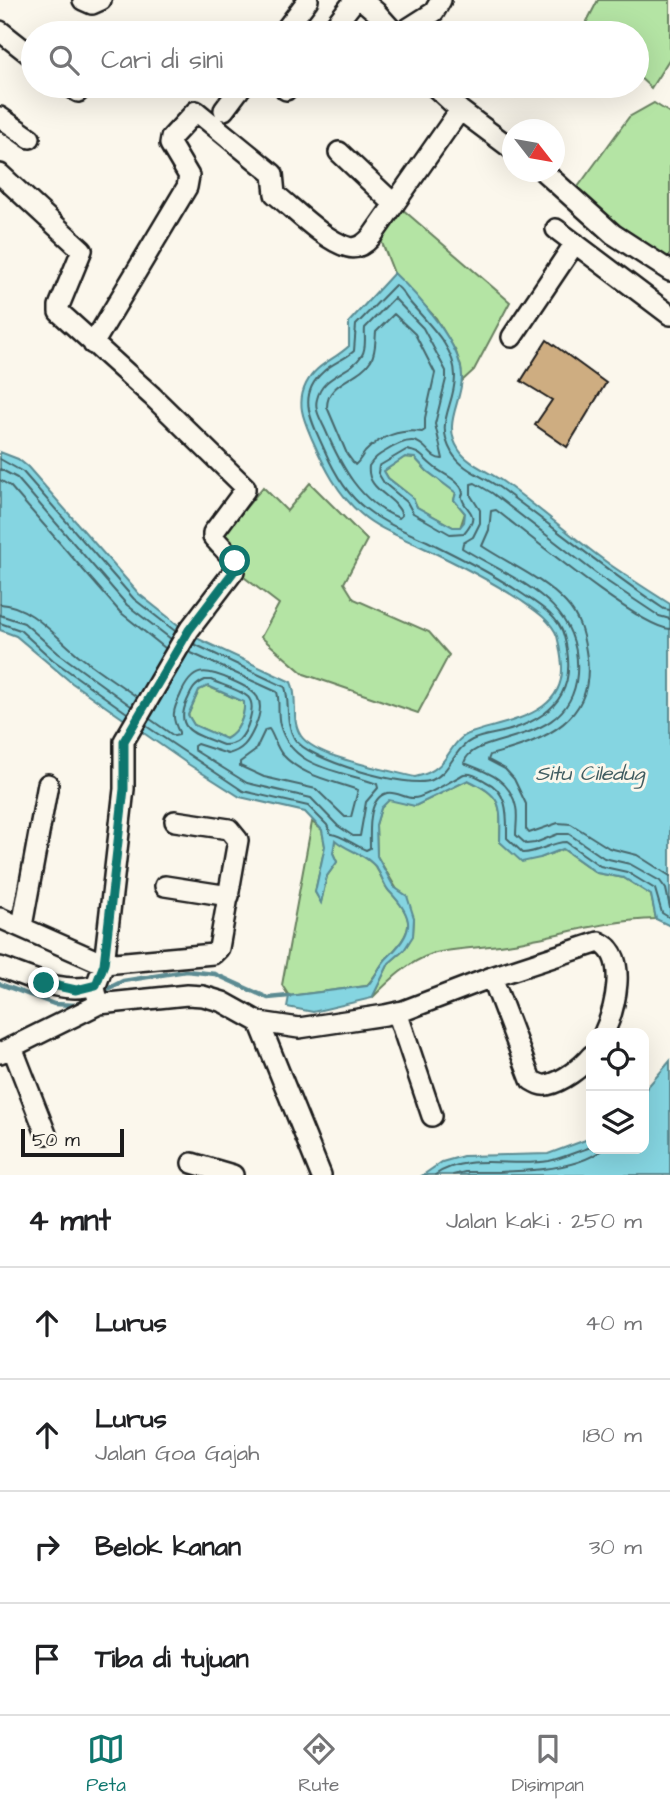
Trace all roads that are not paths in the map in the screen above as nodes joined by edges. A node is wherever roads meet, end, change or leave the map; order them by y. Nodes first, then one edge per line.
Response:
1 (83, 0) edge
2 (101, 0) edge
3 (308, 0) edge
4 (355, 0) edge
5 (362, 0) edge
6 (441, 0) edge
7 (292, 21) edge
8 (338, 21) edge
9 (385, 21) edge
10 (420, 21) edge
11 (0, 32) edge
12 (21, 48) edge
13 (233, 98) edge
14 (448, 98) edge
15 (224, 110) dead end
16 (460, 110) junction
17 (0, 117) edge
18 (30, 138) dead end
19 (502, 141) edge
20 (339, 152) dead end
21 (0, 174) edge
22 (555, 182) edge
23 (394, 204) junction
24 (556, 229) dead end
25 (575, 243) junction
26 (670, 271) edge
27 (670, 315) edge
28 (512, 337) dead end
29 (93, 344) junction
30 (48, 784) dead end
31 (175, 821) dead end
32 (165, 886) dead end
33 (229, 896) junction
34 (0, 918) edge
35 (22, 926) junction
36 (104, 964) junction
37 (0, 967) edge
38 (492, 977) junction
39 (97, 994) junction
40 (397, 1012) junction
41 (259, 1022) junction
42 (606, 1028) edge
43 (6, 1050) edge
44 (586, 1062) edge
45 (432, 1115) dead end
46 (46, 1134) dead end
47 (192, 1163) dead end
48 (233, 1175) edge
49 (321, 1175) edge

1 - 2 street
3 - 7 street
4 - 8 street
5 - 9 street
6 - 10 street
11 - 12 street
13 - 15 street
14 - 16 street
16 - 19 street
16 - 23 street
17 - 18 street
20 - 23 street
21 - 29 street
22 - 26 street
23 - 29 street
24 - 25 street
25 - 27 street
25 - 28 street
29 - 36 street
30 - 35 street
31 - 33 street
32 - 33 street
33 - 36 street
34 - 35 street
35 - 36 street
36 - 39 street
37 - 39 street
38 - 40 street
38 - 42 street
38 - 44 street
39 - 41 street
39 - 43 street
40 - 41 street
40 - 45 street
41 - 49 street
43 - 46 street
47 - 48 street

